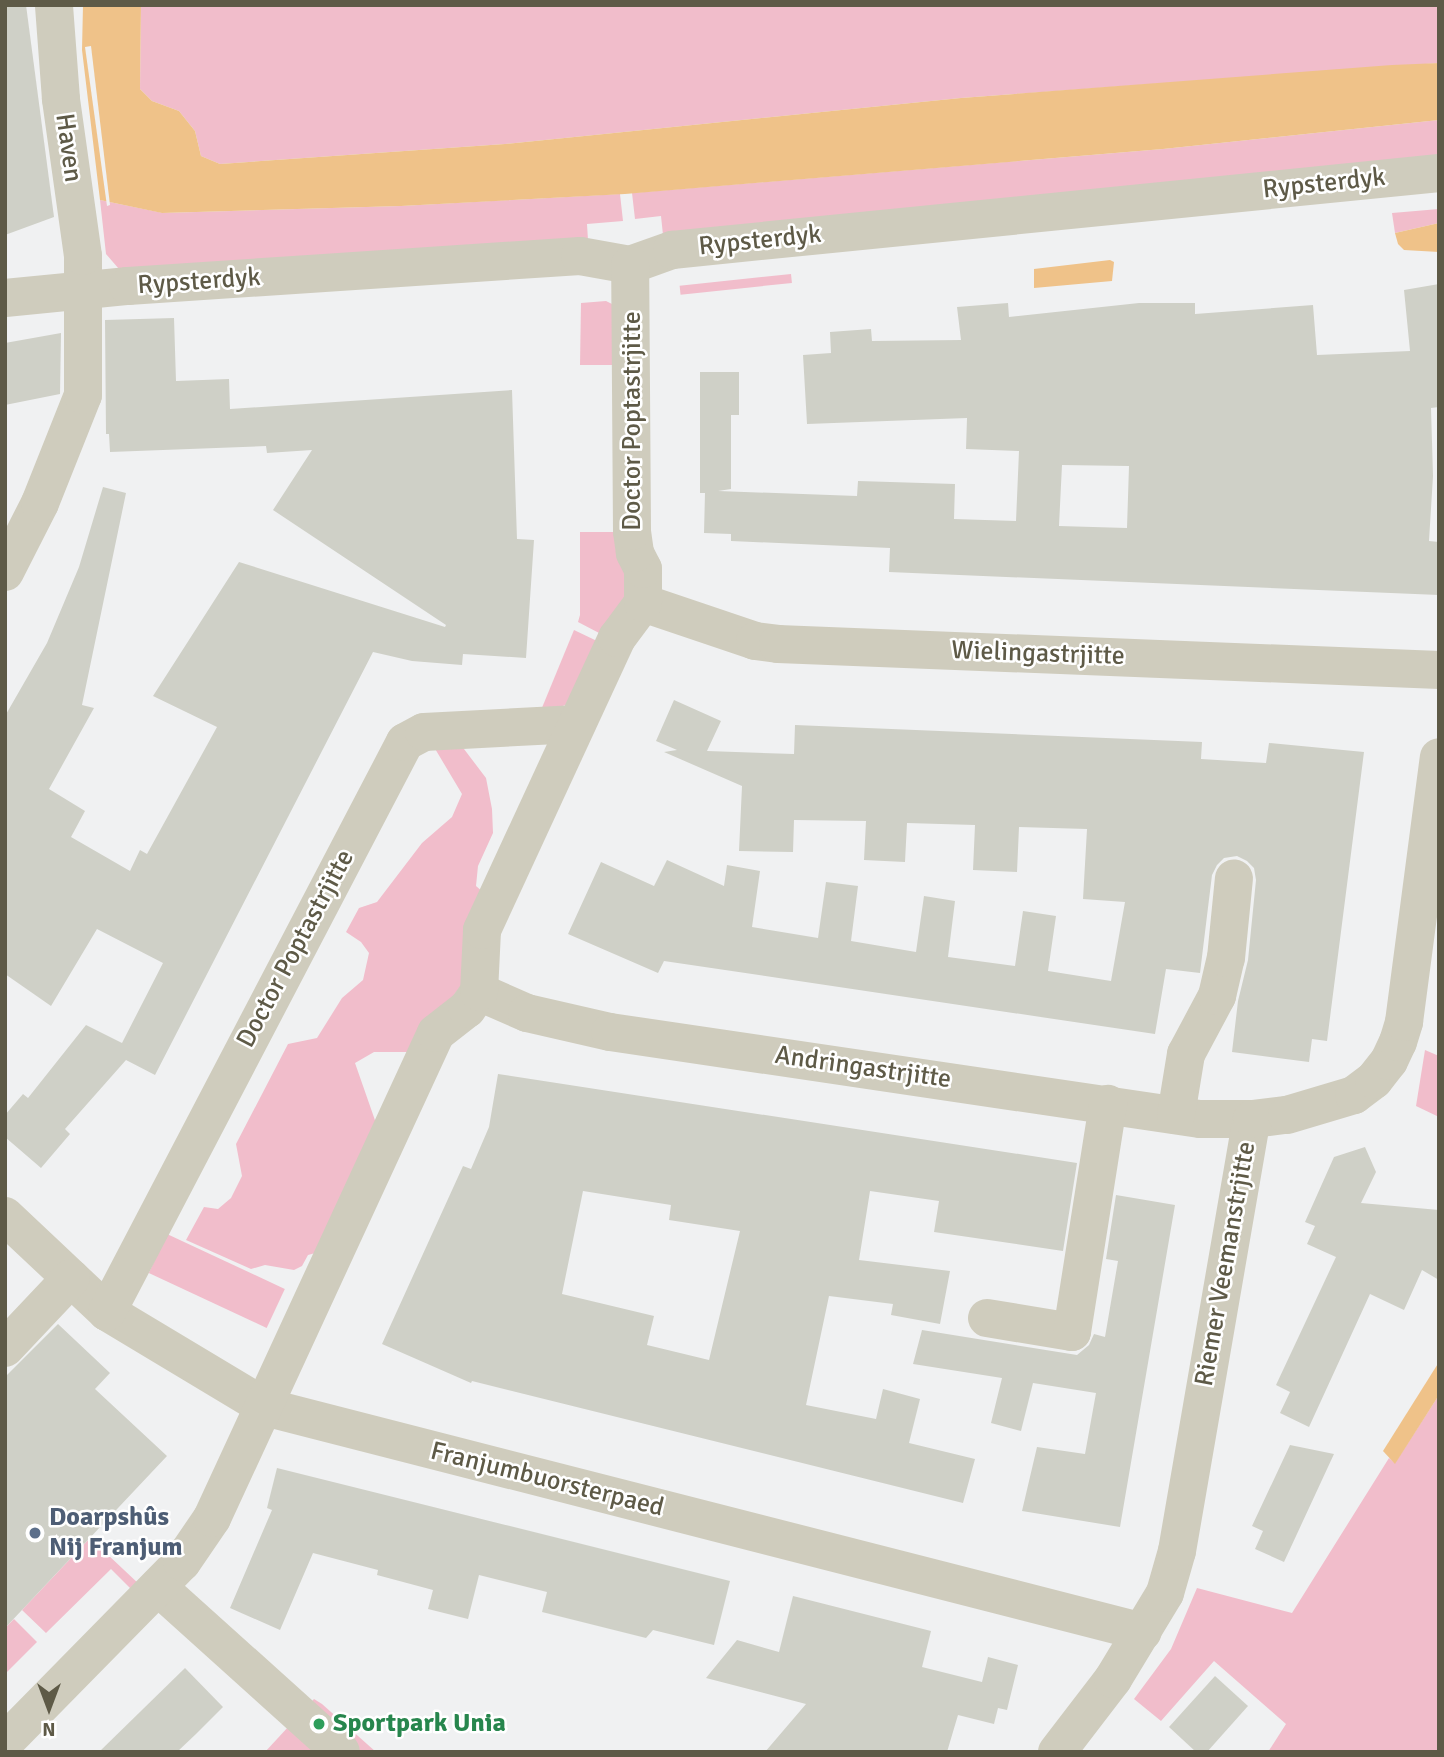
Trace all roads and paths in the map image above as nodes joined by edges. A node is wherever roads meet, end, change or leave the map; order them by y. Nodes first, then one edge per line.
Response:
1 (54, 5) edge
2 (1439, 173) edge
3 (631, 265) junction
4 (84, 291) junction
5 (5, 298) edge
6 (5, 572) edge
7 (643, 603) junction
8 (1439, 670) edge
9 (577, 724) junction
10 (1439, 757) edge
11 (1234, 878) dead end
12 (479, 992) junction
13 (1108, 1104) junction
14 (1176, 1115) junction
15 (1252, 1119) junction
16 (5, 1216) edge
17 (71, 1278) junction
18 (107, 1312) junction
19 (987, 1318) dead end
20 (5, 1348) edge
21 (265, 1407) junction
22 (158, 1587) junction
23 (1143, 1633) junction
24 (5, 1742) edge
25 (341, 1752) edge
26 (1057, 1752) edge

1 - 4 street, Haven
2 - 3 street, Rypsterdyk
3 - 4 street, Rypsterdyk
3 - 7 street, Doctor Poptastrjitte
4 - 5 street, Rypsterdyk
4 - 6 street, Haven
7 - 8 street, Wielingastrjitte
7 - 9 street
9 - 12 street
9 - 18 street, Doctor Poptastrjitte
10 - 15 street, Riemer Veemanstrjitte
11 - 14 street
12 - 13 street, Andringastrjitte
12 - 21 street
13 - 14 street, Andringastrjitte
13 - 19 street
14 - 15 street, Andringastrjitte
15 - 23 street, Riemer Veemanstrjitte
16 - 17 street, Franjumbuorsterpaed
17 - 18 street, Franjumbuorsterpaed
17 - 20 street
18 - 21 street, Franjumbuorsterpaed
21 - 22 street
21 - 23 street, Franjumbuorsterpaed
22 - 24 street
22 - 25 street
23 - 26 street, Riemer Veemanstrjitte

